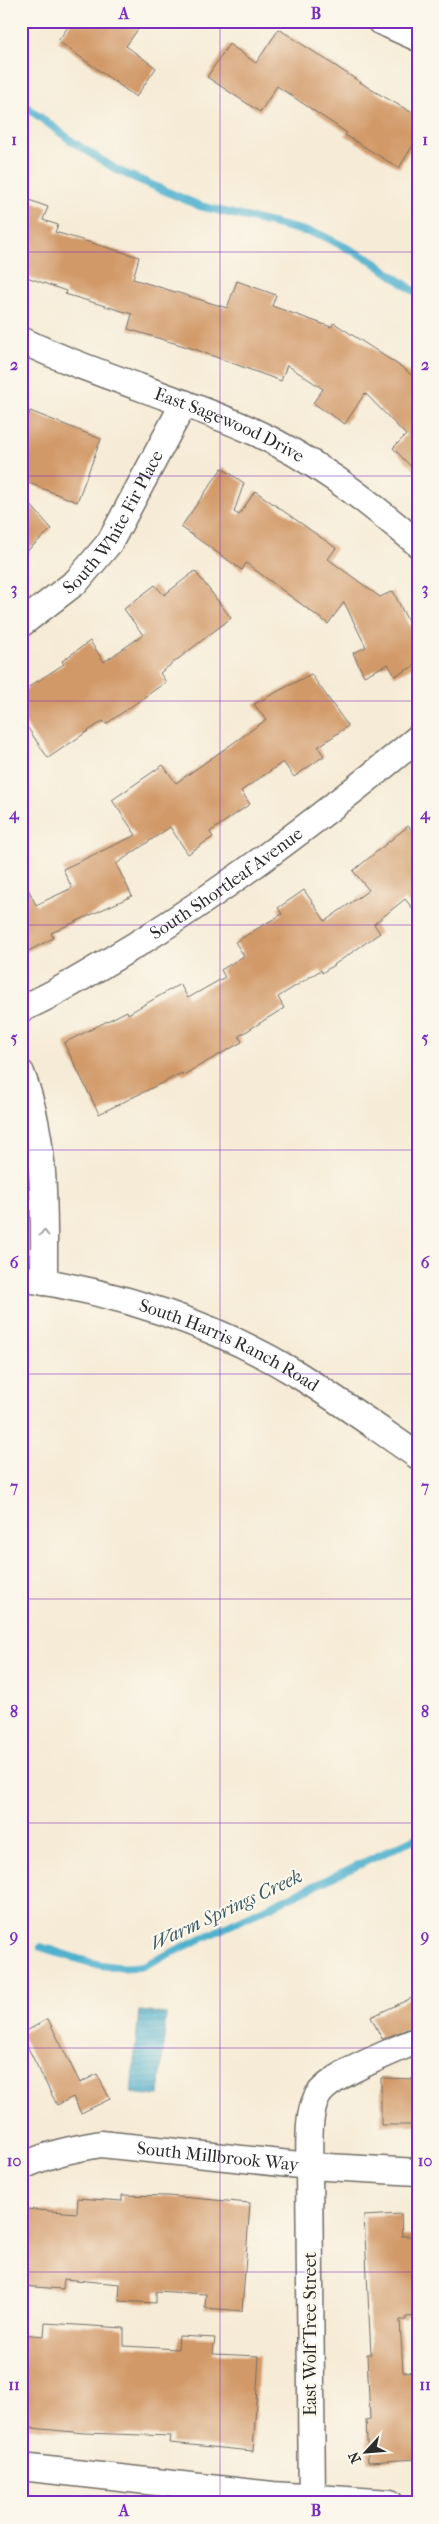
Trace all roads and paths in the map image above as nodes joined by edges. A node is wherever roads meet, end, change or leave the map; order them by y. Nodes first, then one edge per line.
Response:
1 (380, 21) edge
2 (418, 38) edge
3 (21, 340) edge
4 (184, 403) junction
5 (418, 544) edge
6 (21, 624) edge
7 (418, 738) edge
8 (21, 1009) edge
9 (21, 1073) edge
10 (33, 1280) edge
11 (418, 1456) edge
12 (418, 2040) edge
13 (309, 2166) junction
14 (21, 2167) edge
15 (418, 2172) edge
16 (21, 2467) edge
17 (312, 2500) edge
18 (390, 2503) edge

1 - 2 street
3 - 4 street, East Sagewood Drive
4 - 5 street, East Sagewood Drive
4 - 6 street, South White Fir Place
7 - 8 street, South Shortleaf Avenue
10 -> 9 street
10 - 11 street, South Harris Ranch Road
12 - 13 street, East Wolf Tree Street
13 - 14 street, South Millbrook Way
13 - 15 street, South Millbrook Way
13 - 17 street, East Wolf Tree Street
16 - 17 street
17 - 18 street

